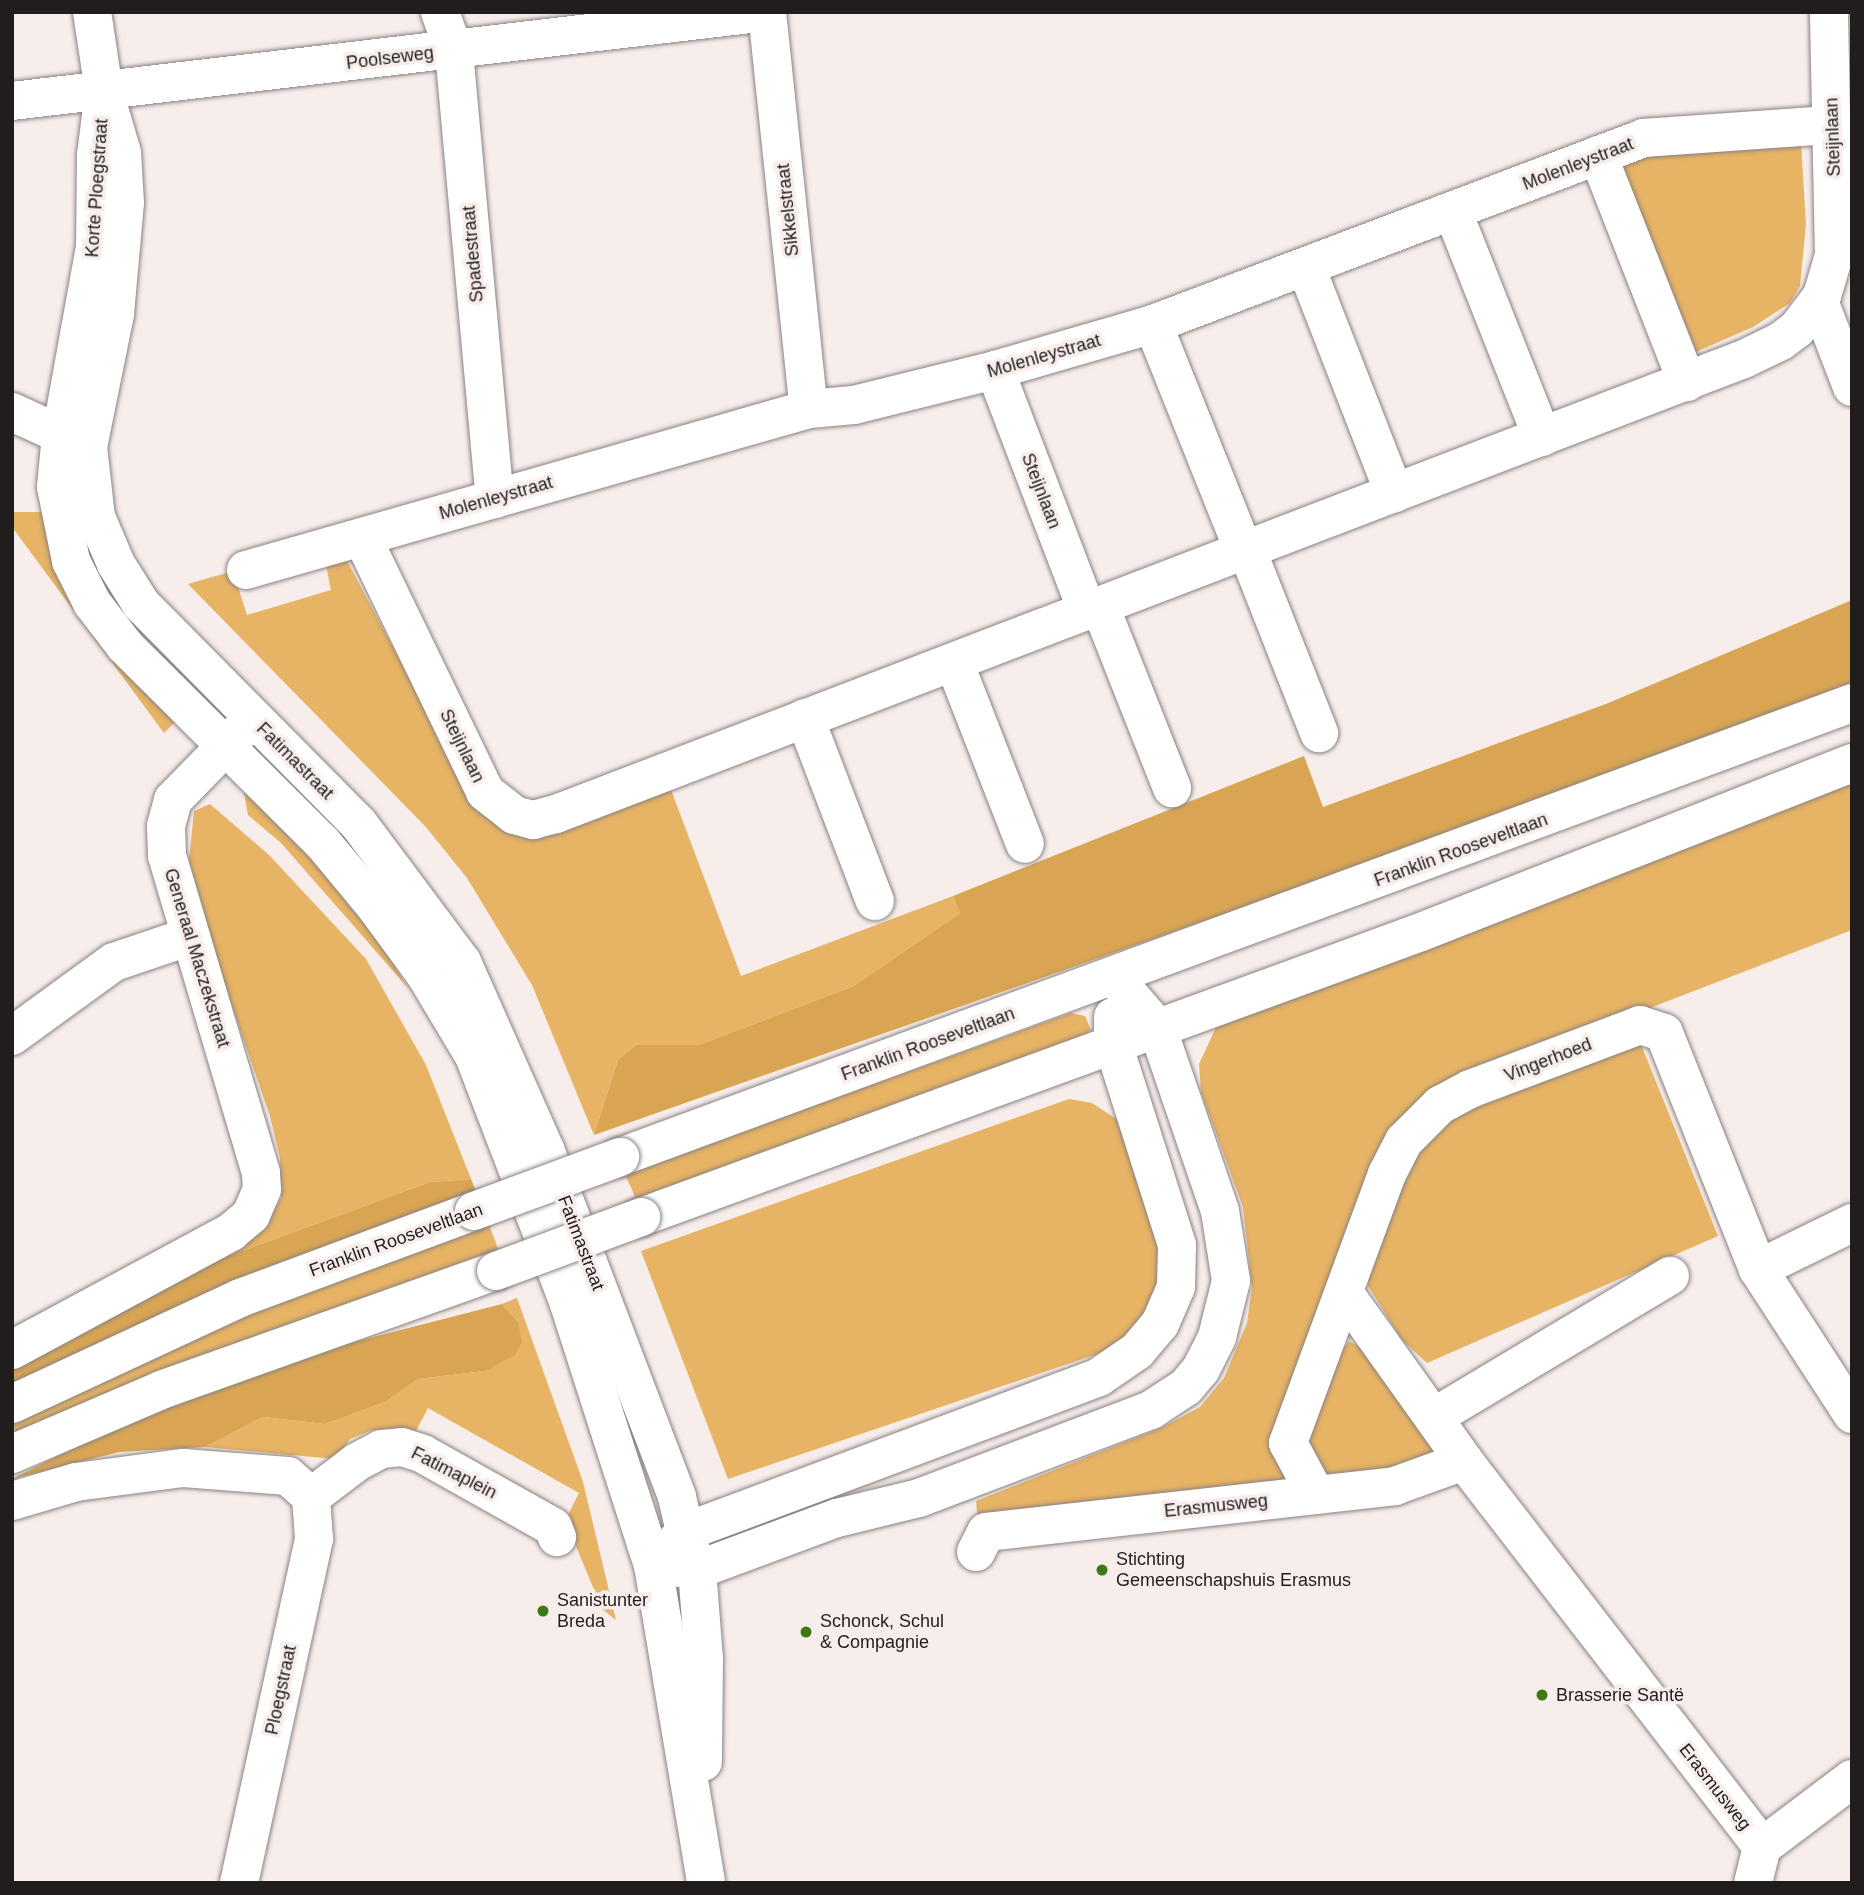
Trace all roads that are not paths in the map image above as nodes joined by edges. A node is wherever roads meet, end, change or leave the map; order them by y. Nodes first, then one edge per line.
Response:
1 (92, 12) edge
2 (440, 12) edge
3 (767, 12) edge
4 (1829, 12) edge
5 (454, 51) junction
6 (104, 91) junction
7 (12, 101) edge
8 (1832, 124) junction
9 (1598, 156) junction
10 (1453, 212) junction
11 (1306, 267) junction
12 (1819, 301) junction
13 (1153, 324) junction
14 (995, 370) junction
15 (1687, 382) junction
16 (1852, 387) edge
17 (809, 408) junction
18 (12, 412) edge
19 (1542, 437) junction
20 (74, 440) junction
21 (1394, 493) junction
22 (495, 499) junction
23 (362, 537) junction
24 (1246, 550) junction
25 (246, 570) dead end
26 (1093, 608) junction
27 (954, 662) junction
28 (1852, 703) edge
29 (253, 718) junction
30 (805, 718) junction
31 (1319, 733) dead end
32 (227, 745) junction
33 (1852, 763) edge
34 (1172, 788) dead end
35 (1025, 844) dead end
36 (875, 901) dead end
37 (191, 936) junction
38 (1113, 976) junction
39 (1157, 1027) junction
40 (12, 1036) edge
41 (1113, 1043) junction
42 (1852, 1223) edge
43 (1758, 1269) junction
44 (1670, 1276) dead end
45 (1345, 1294) junction
46 (12, 1350) edge
47 (12, 1404) edge
48 (1852, 1414) edge
49 (1434, 1417) junction
50 (12, 1454) edge
51 (1464, 1461) junction
52 (1316, 1495) junction
53 (310, 1497) junction
54 (12, 1501) edge
55 (685, 1532) junction
56 (557, 1536) dead end
57 (976, 1552) dead end
58 (653, 1565) junction
59 (697, 1570) junction
60 (1852, 1779) edge
61 (1757, 1865) edge
62 (704, 1866) edge
63 (239, 1883) edge

1 - 6 street, Korte Ploegstraat
2 - 5 street, Spadestraat
3 - 5 street, Poolseweg
3 - 17 street, Sikkelstraat
4 - 8 street, Steijnlaan
5 - 6 street, Poolseweg
5 - 22 street, Spadestraat
6 - 7 street, Poolseweg
6 - 20 street, Korte Ploegstraat
8 - 9 street, Molenleystraat
8 - 12 street, Steijnlaan
9 - 10 street, Molenleystraat
9 - 15 street
10 - 11 street, Molenleystraat
10 - 19 street
11 - 13 street, Molenleystraat
11 - 21 street
12 - 15 street, Steijnlaan
12 - 16 street
13 - 14 street, Molenleystraat
13 - 24 street
14 - 17 street, Molenleystraat
14 - 26 street, Steijnlaan
15 - 19 street, Steijnlaan
17 - 22 street, Molenleystraat
18 - 20 street
19 - 21 street, Steijnlaan
20 - 29 street
20 - 32 street
21 - 24 street, Steijnlaan
22 - 23 street, Molenleystraat
23 - 25 street, Molenleystraat
23 - 30 street, Steijnlaan
24 - 26 street, Steijnlaan
24 - 31 street
26 - 27 street, Steijnlaan
26 - 34 street, Steijnlaan
27 - 30 street, Steijnlaan
27 - 35 street
28 - 38 street, Franklin Rooseveltlaan
29 - 32 street, Generaal Maczekstraat
29 - 55 street, Fatimastraat
30 - 36 street
32 - 37 street, Generaal Maczekstraat
32 - 58 street, Fatimastraat
33 - 39 street
37 - 40 street
37 - 46 street, Generaal Maczekstraat
38 - 39 street
38 - 41 street
38 - 47 street, Franklin Rooseveltlaan, bridge
39 - 41 street
39 - 59 street
41 - 50 street, bridge
41 - 55 street
42 - 43 street
43 - 45 street, Vingerhoed
43 - 48 street, Vingerhoed
44 - 49 street
45 - 49 street, Erasmusweg
45 - 52 street, Vingerhoed
49 - 51 street, Erasmusweg
51 - 52 street, Erasmusweg
51 - 61 street, Erasmusweg
52 - 57 street, Erasmusweg
53 - 54 street
53 - 56 street, Fatimaplein
53 - 63 street, Ploegstraat
55 - 58 street
55 - 59 street, Fatimastraat
58 - 59 street
58 - 62 street, Fatimastraat
59 - 62 street, Fatimastraat
60 - 61 street

